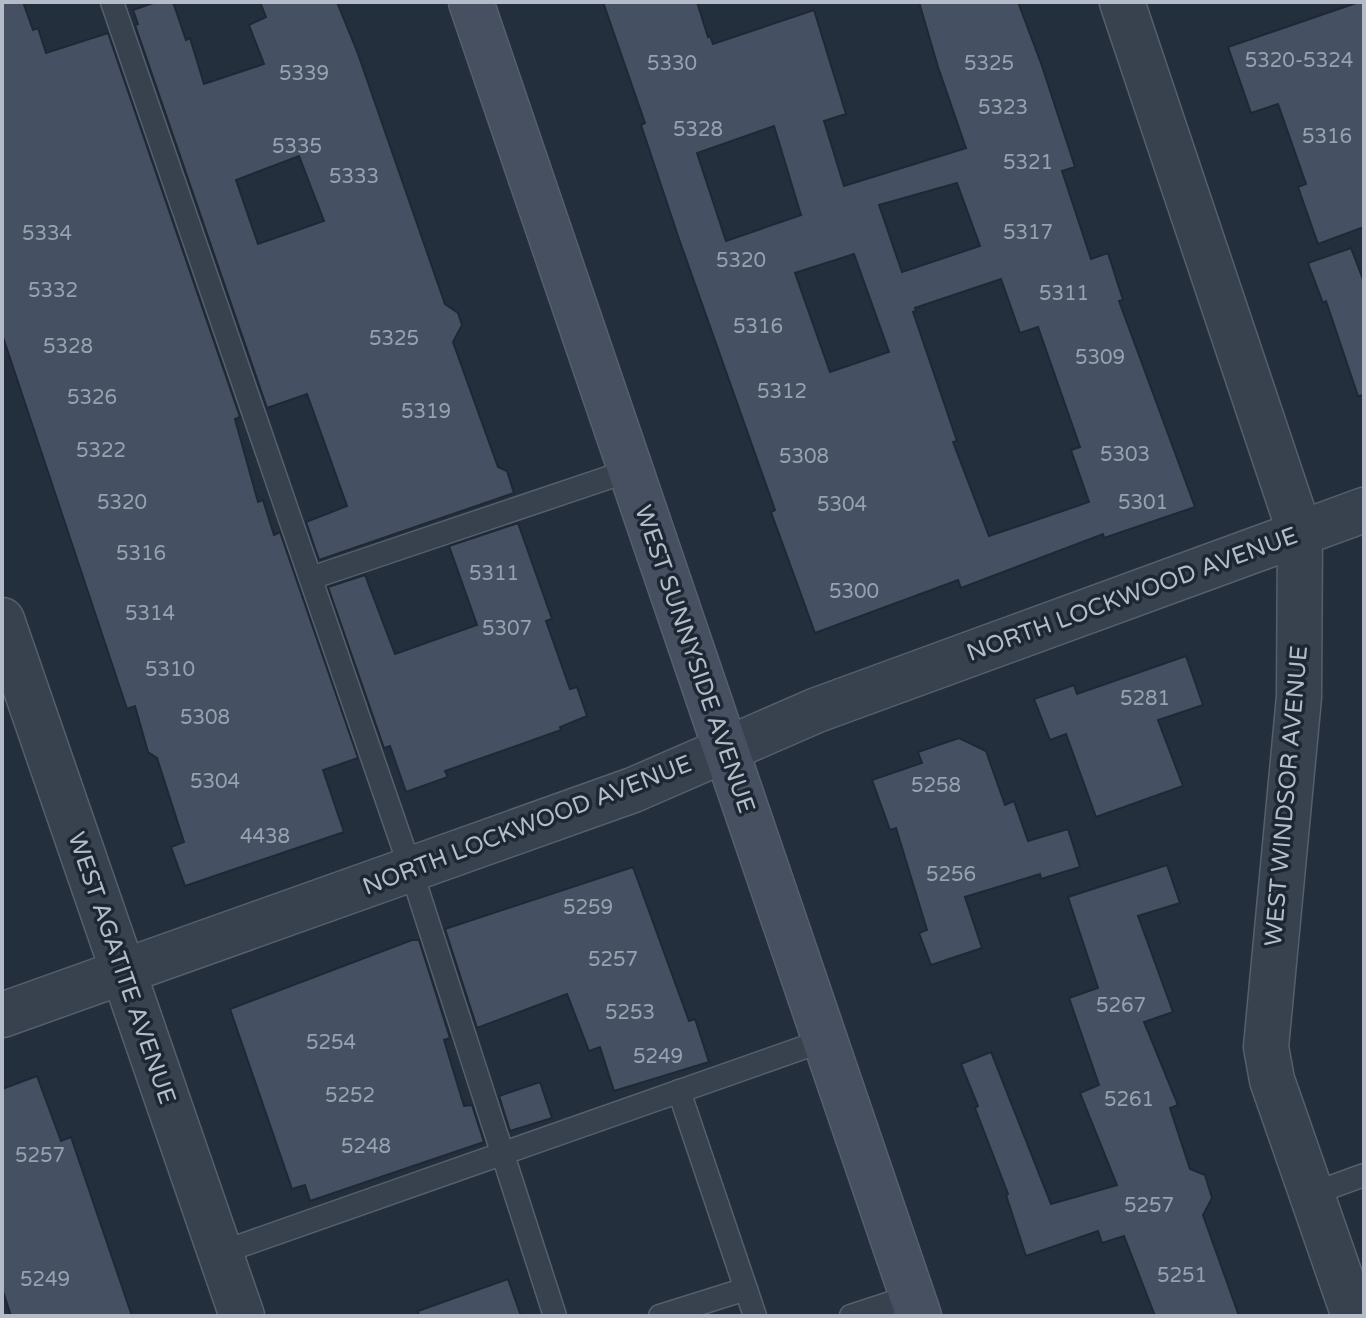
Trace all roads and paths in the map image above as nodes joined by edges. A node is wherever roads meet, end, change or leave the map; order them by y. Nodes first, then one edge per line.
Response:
1 (112, 2) edge
2 (471, 2) edge
3 (1122, 2) edge
4 (631, 470) junction
5 (1364, 510) edge
6 (1300, 533) junction
7 (311, 578) junction
8 (2, 620) edge
9 (726, 748) junction
10 (411, 870) junction
11 (123, 972) junction
12 (2, 1015) edge
13 (825, 1040) junction
14 (679, 1091) junction
15 (503, 1153) junction
16 (1364, 1175) edge
17 (1312, 1194) junction
18 (220, 1253) junction
19 (746, 1289) junction
20 (916, 1306) edge
21 (242, 1316) edge
22 (555, 1316) edge
23 (660, 1316) edge
24 (755, 1316) edge
25 (851, 1316) edge
26 (1354, 1316) edge

1 - 7 lane
2 - 4 street, WEST SUNNYSIDE AVENUE
3 - 6 street, WEST WINDSOR AVENUE
4 - 7 lane
4 - 9 street, WEST SUNNYSIDE AVENUE
5 - 6 street, NORTH LOCKWOOD AVENUE
6 - 9 street, NORTH LOCKWOOD AVENUE
6 - 17 street, WEST WINDSOR AVENUE
7 - 10 lane
8 - 11 street, WEST AGATITE AVENUE
9 - 10 street, NORTH LOCKWOOD AVENUE
9 - 13 street, WEST SUNNYSIDE AVENUE
10 - 11 street, NORTH LOCKWOOD AVENUE
10 - 15 lane
11 - 12 street, NORTH LOCKWOOD AVENUE
11 - 18 street, WEST AGATITE AVENUE
13 - 14 lane
13 - 20 street, WEST SUNNYSIDE AVENUE
14 - 15 lane
14 - 19 lane
15 - 18 lane
15 - 22 lane
16 - 17 lane
17 - 26 street, WEST WINDSOR AVENUE
18 - 21 street, WEST AGATITE AVENUE
19 - 23 lane
19 - 24 lane
20 - 25 lane

